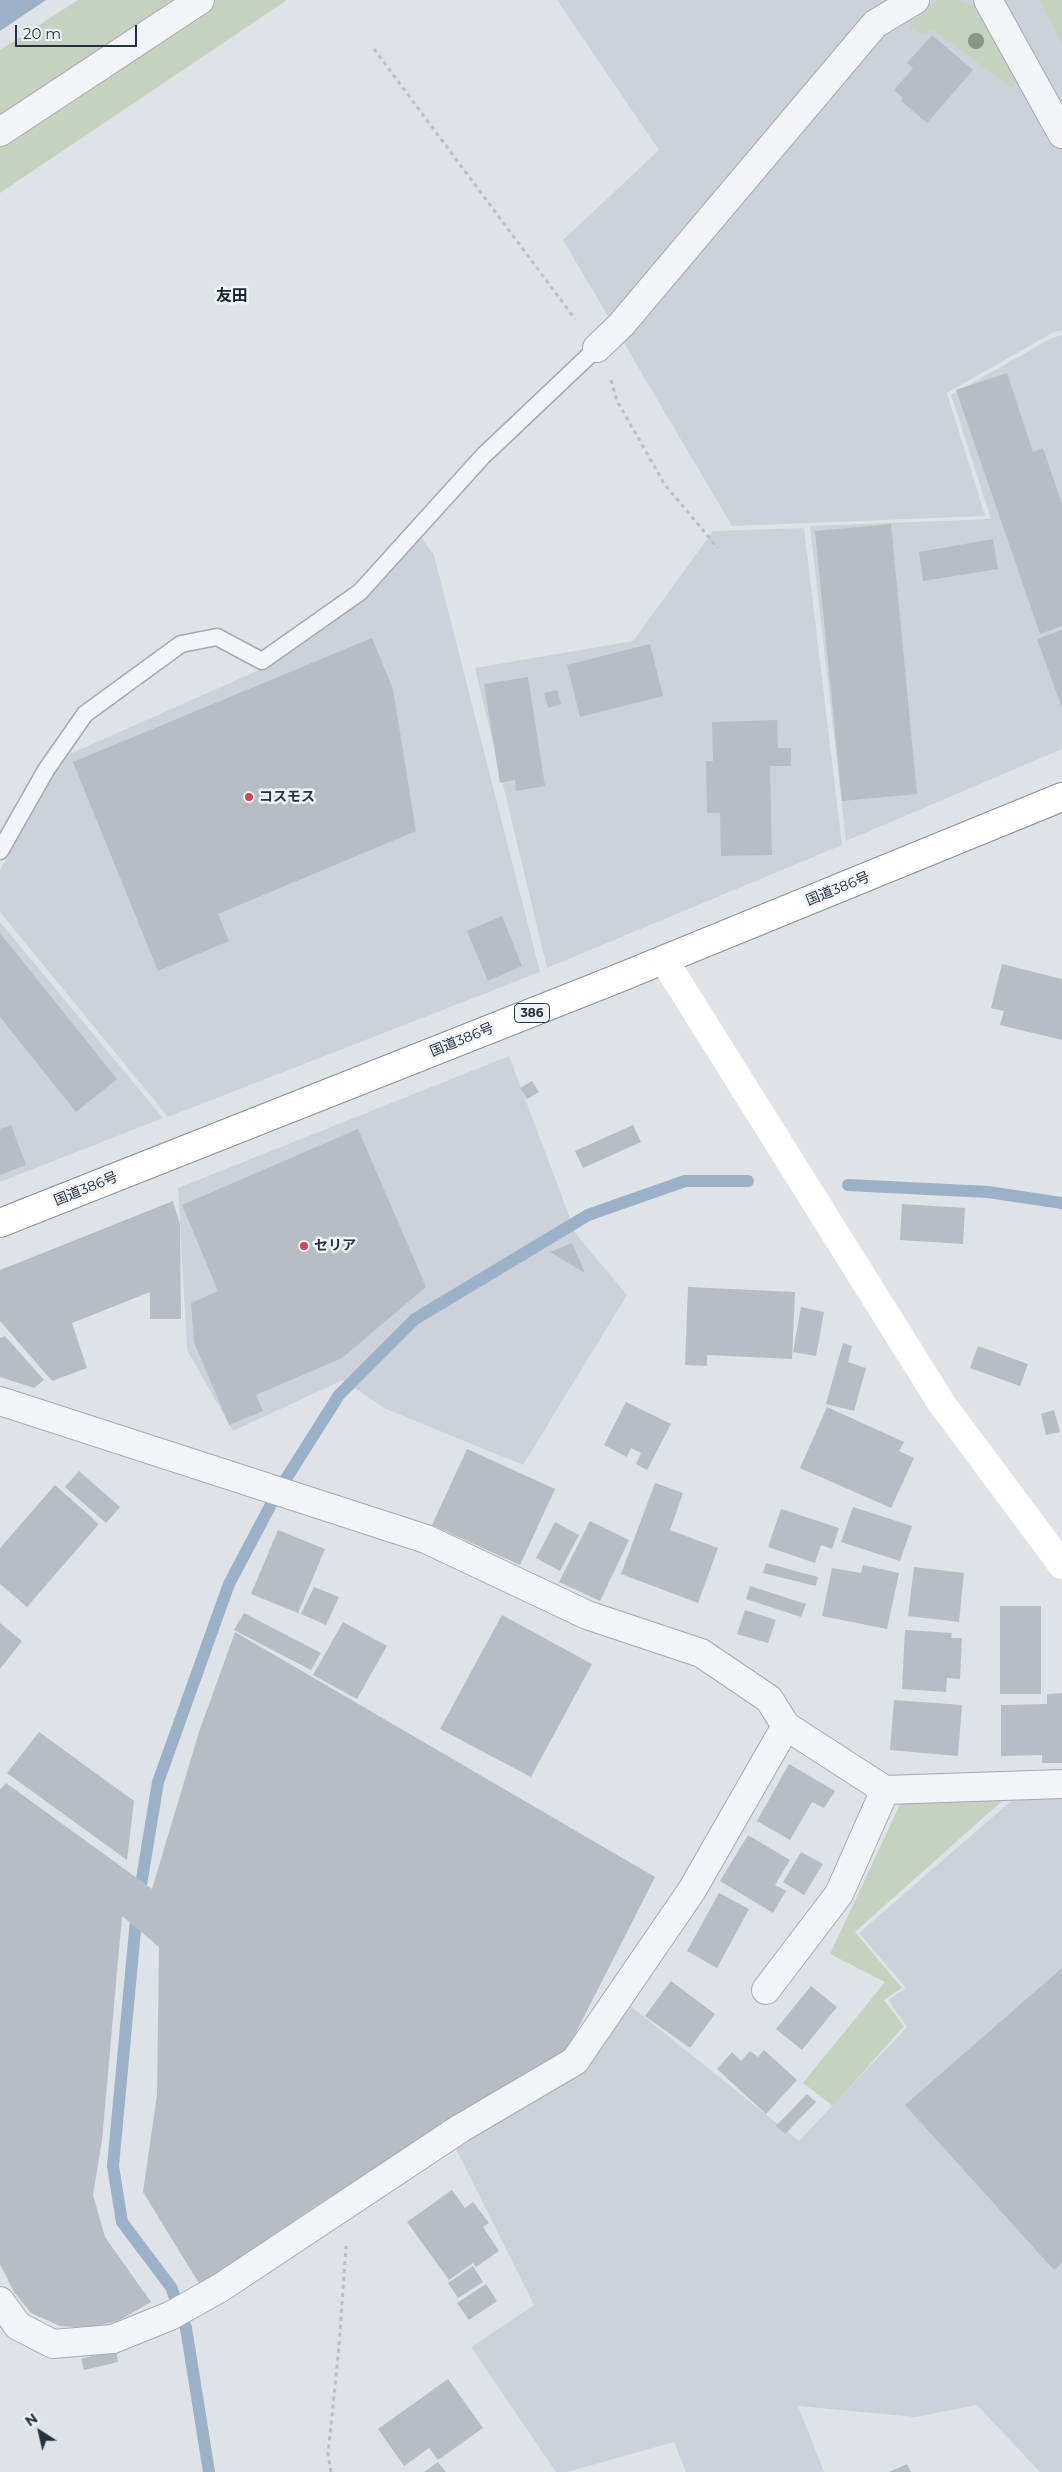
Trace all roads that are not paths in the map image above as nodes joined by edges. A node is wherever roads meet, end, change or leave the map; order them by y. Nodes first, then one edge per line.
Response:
1 (200, 0) edge
2 (915, 0) edge
3 (988, 0) edge
4 (0, 132) edge
5 (1062, 134) edge
6 (596, 348) joint
7 (1062, 797) edge
8 (0, 850) edge
9 (664, 960) junction
10 (0, 1223) edge
11 (0, 1400) edge
12 (1062, 1565) edge
13 (786, 1726) junction
14 (1062, 1784) edge
15 (885, 1790) junction
16 (766, 1990) dead end
17 (0, 2301) edge

1 - 4 street
2 - 6 street
3 - 5 street
6 - 8 lane
7 - 9 main road, 国道386号 / 386
9 - 10 main road, 国道386号 / 386
9 - 12 main road
11 - 13 street
13 - 15 street
13 - 17 street
14 - 15 street
15 - 16 street

